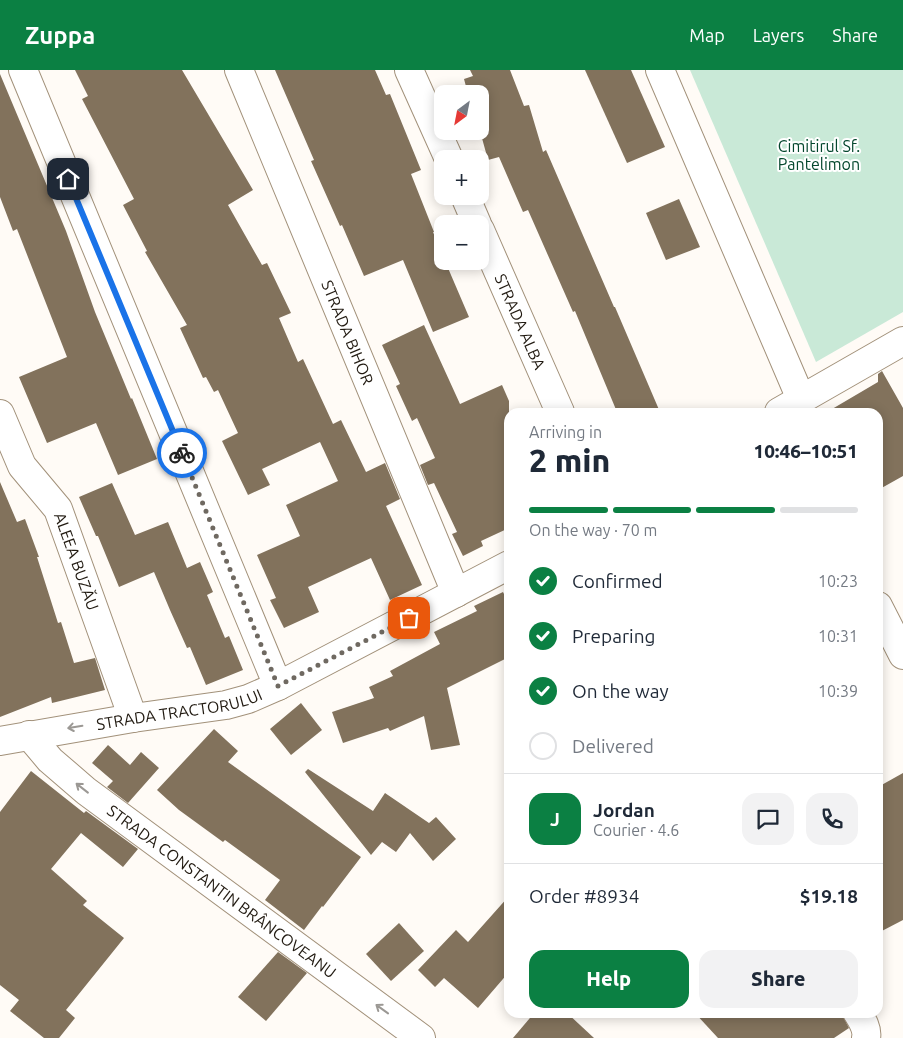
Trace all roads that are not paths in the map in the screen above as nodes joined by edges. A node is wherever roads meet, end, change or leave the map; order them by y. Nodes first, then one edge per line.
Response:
1 (23, 70) edge
2 (239, 70) edge
3 (410, 70) edge
4 (660, 70) edge
5 (444, 150) edge
6 (489, 250) edge
7 (903, 341) edge
8 (790, 406) edge
9 (558, 408) edge
10 (0, 414) edge
11 (504, 568) edge
12 (456, 594) junction
13 (883, 616) edge
14 (903, 656) edge
15 (278, 686) junction
16 (133, 718) junction
17 (29, 734) junction
18 (0, 741) edge
19 (860, 1018) edge
20 (422, 1038) edge
21 (866, 1038) edge

1 - 15 street
2 - 12 street, STRADA BIHOR
3 - 5 street
4 - 8 street
6 - 9 street, STRADA ALBA
7 - 8 street
10 - 16 street, ALEEA BUZĂU
11 - 12 street, STRADA TRACTORULUI
12 - 15 street, STRADA TRACTORULUI
13 - 14 street
15 - 16 street, STRADA TRACTORULUI
16 -> 17 street, STRADA TRACTORULUI
17 - 18 street, STRADA TRACTORULUI
20 -> 17 street, STRADA CONSTANTIN BRÂNCOVEANU
19 - 21 street

